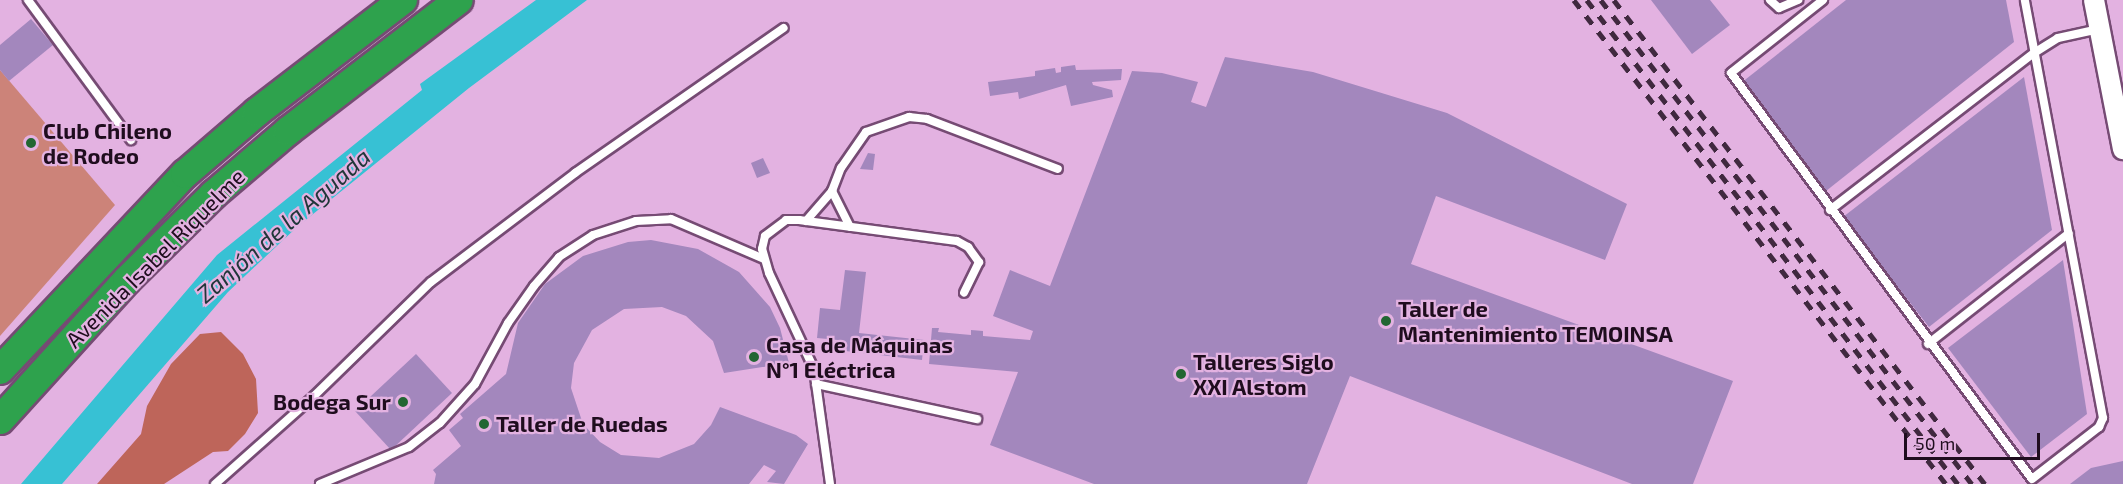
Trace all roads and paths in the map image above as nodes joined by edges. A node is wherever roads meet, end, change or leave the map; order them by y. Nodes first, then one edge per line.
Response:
1 (28, 0) edge
2 (403, 0) edge
3 (459, 0) edge
4 (1770, 0) edge
5 (1798, 0) edge
6 (1823, 0) edge
7 (2025, 0) edge
8 (2094, 0) edge
9 (784, 28) dead end
10 (2099, 29) junction
11 (2034, 53) junction
12 (131, 140) dead end
13 (2123, 149) edge
14 (1058, 169) dead end
15 (832, 191) junction
16 (1830, 210) junction
17 (806, 221) junction
18 (850, 227) junction
19 (2069, 233) junction
20 (764, 259) junction
21 (964, 293) dead end
22 (1928, 344) junction
23 (0, 370) edge
24 (816, 384) junction
25 (977, 419) dead end
26 (0, 420) edge
27 (215, 484) edge
28 (320, 484) edge
29 (830, 484) edge

1 - 12 lane
2 - 23 highway, Avenida Isabel Riquelme
3 - 26 highway, Avenida Isabel Riquelme
4 - 5 lane
6 - 16 lane
7 - 11 lane
8 - 10 street
9 - 27 lane
10 - 11 lane
10 - 13 street
11 - 16 lane
11 - 19 lane
14 - 15 lane
15 - 17 lane
15 - 18 lane
16 - 22 lane
17 - 18 lane
17 - 20 lane
18 - 21 lane
19 - 22 lane
19 - 22 lane
20 - 24 lane
20 - 28 lane
24 - 25 lane
24 - 29 lane

